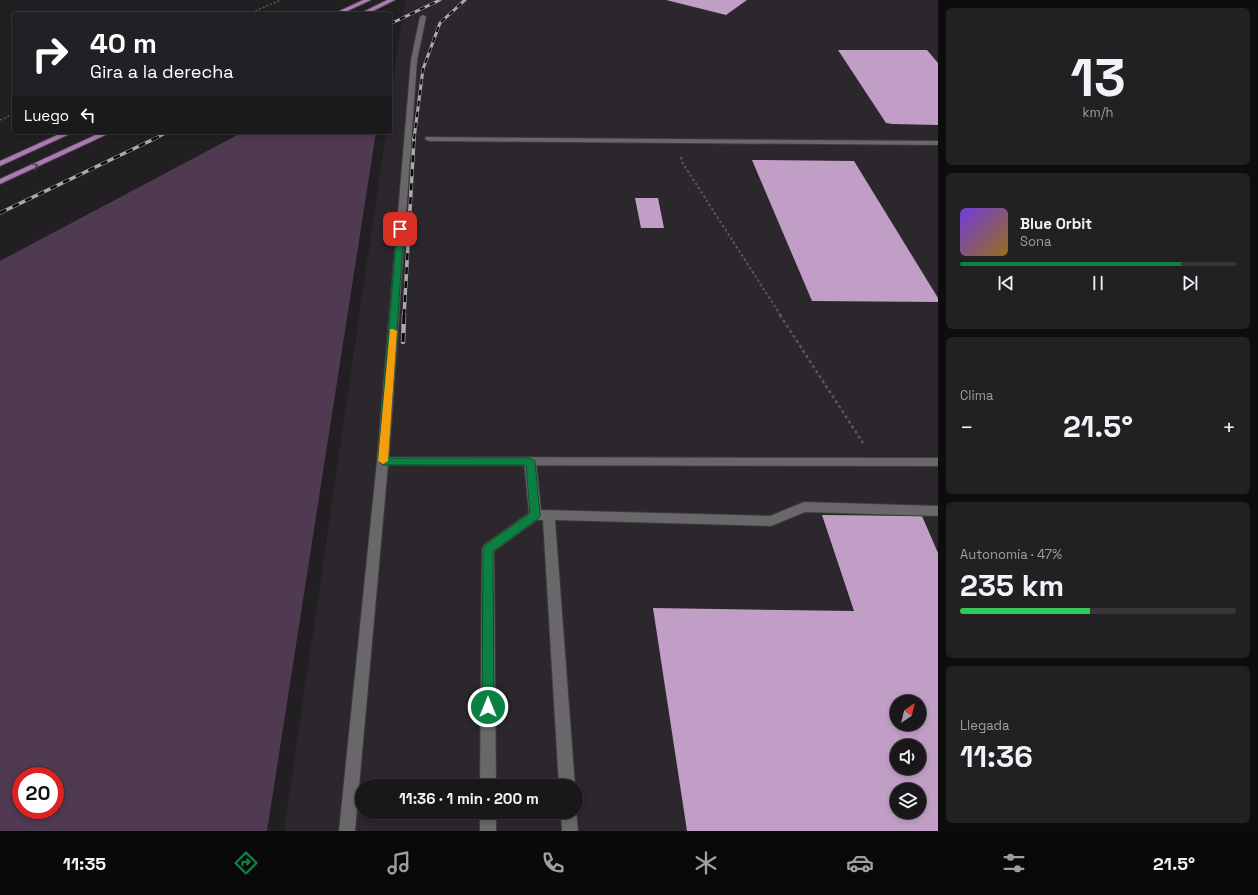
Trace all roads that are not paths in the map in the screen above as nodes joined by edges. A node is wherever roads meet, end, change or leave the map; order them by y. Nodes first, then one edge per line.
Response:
1 (368, 0) edge
2 (392, 0) edge
3 (341, 12) edge
4 (366, 12) edge
5 (424, 17) dead end
6 (66, 134) edge
7 (104, 134) edge
8 (429, 139) dead end
9 (938, 143) edge
10 (0, 164) edge
11 (0, 182) edge
12 (383, 461) junction
13 (530, 461) junction
14 (938, 462) edge
15 (938, 511) edge
16 (542, 515) junction
17 (488, 779) edge
18 (566, 779) edge
19 (488, 819) edge
20 (569, 819) edge
21 (347, 831) edge
22 (488, 831) edge
23 (570, 831) edge

1 - 3 highway
2 - 4 highway
5 - 12 street
6 - 10 highway
11 -> 7 highway
8 - 9 street
12 - 13 street
12 - 21 street
13 - 14 street
13 - 16 street
15 - 16 street
16 - 17 street
16 - 18 street
19 - 22 street
20 - 23 street

